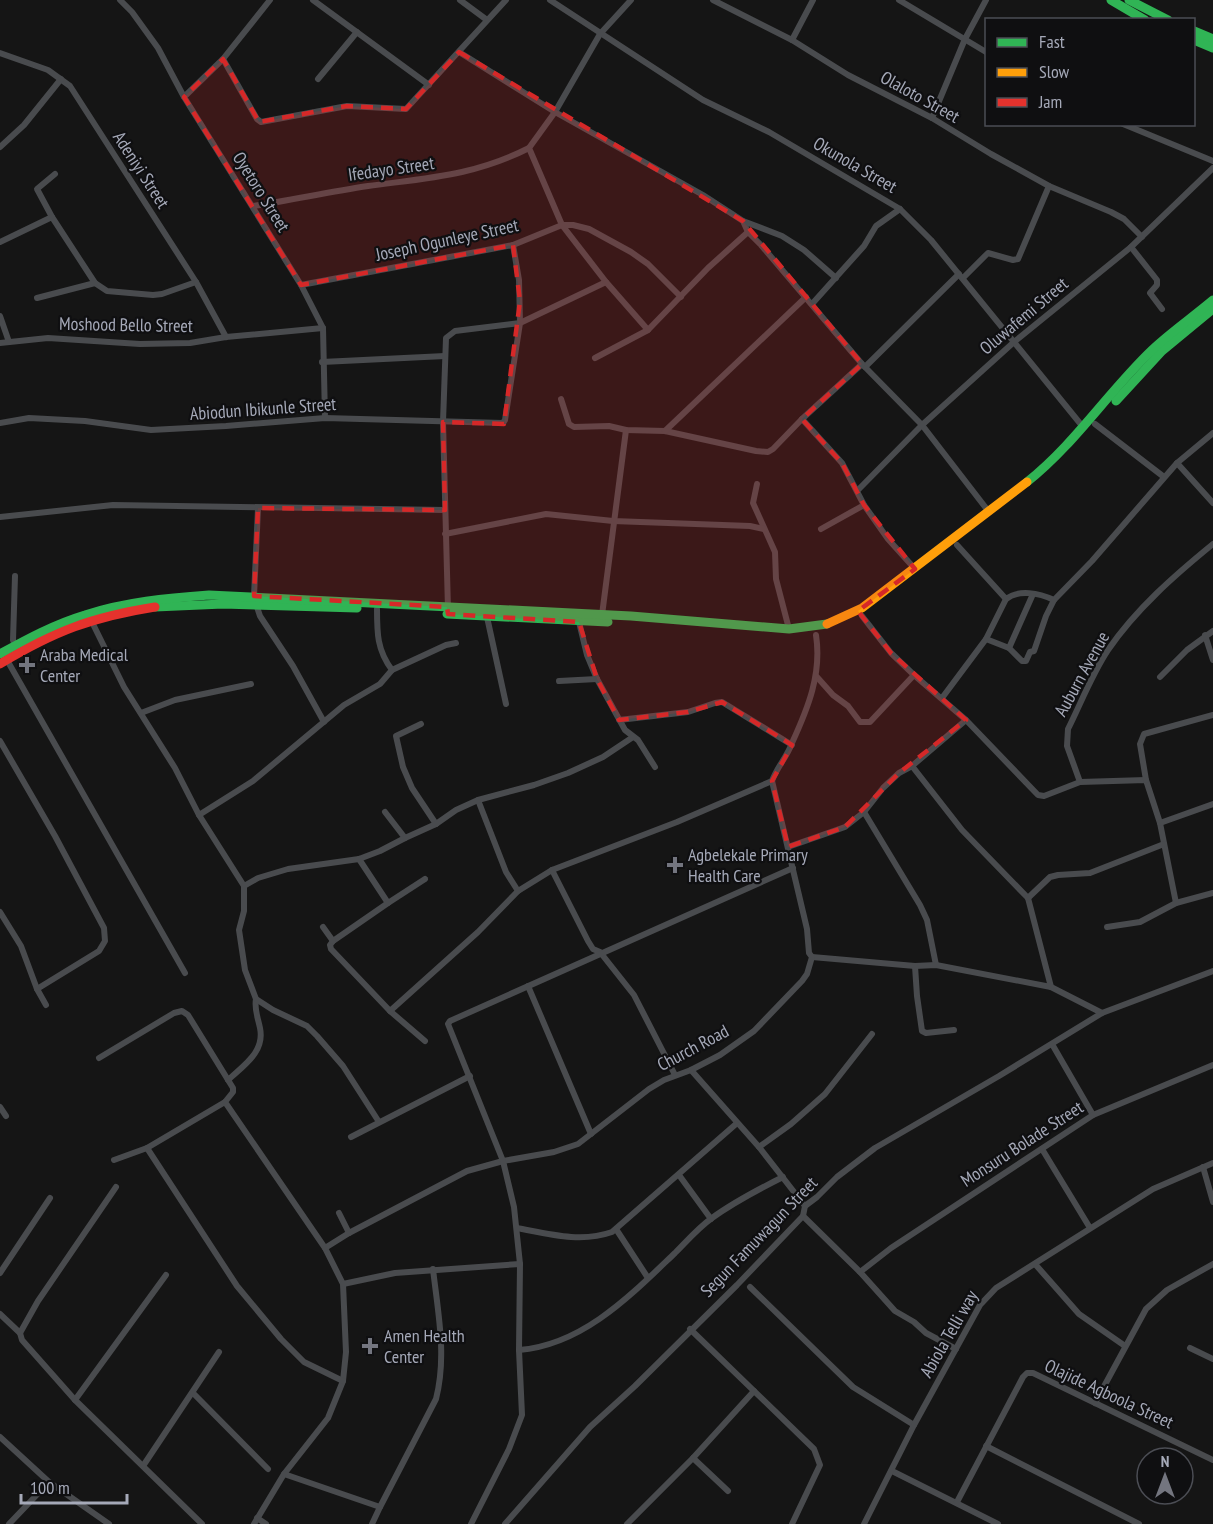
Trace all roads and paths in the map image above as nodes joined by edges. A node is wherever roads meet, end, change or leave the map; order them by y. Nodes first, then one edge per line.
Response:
1 (120, 0) edge
2 (270, 0) edge
3 (313, 0) edge
4 (460, 0) edge
5 (506, 0) edge
6 (550, 0) edge
7 (631, 0) edge
8 (713, 0) edge
9 (813, 0) edge
10 (899, 0) edge
11 (986, 0) edge
12 (1111, 0) edge
13 (1129, 0) edge
14 (1142, 18) edge
15 (1164, 18) edge
16 (486, 20) junction
17 (1195, 31) edge
18 (357, 32) junction
19 (600, 34) junction
20 (965, 39) junction
21 (1213, 39) edge
22 (792, 40) junction
23 (1195, 40) edge
24 (1213, 48) edge
25 (985, 51) edge
26 (459, 52) junction
27 (0, 53) edge
28 (223, 59) junction
29 (61, 79) junction
30 (318, 79) dead end
31 (429, 85) junction
32 (184, 97) junction
33 (555, 112) junction
34 (932, 118) junction
35 (1128, 126) edge
36 (0, 147) edge
37 (529, 148) junction
38 (1213, 161) edge
39 (1213, 168) edge
40 (55, 174) dead end
41 (1049, 186) junction
42 (253, 206) junction
43 (900, 209) junction
44 (52, 217) junction
45 (743, 221) junction
46 (562, 225) junction
47 (748, 232) junction
48 (1142, 237) junction
49 (0, 242) edge
50 (513, 245) junction
51 (1131, 247) junction
52 (961, 276) junction
53 (836, 278) junction
54 (196, 282) junction
55 (606, 282) junction
56 (95, 283) junction
57 (301, 285) junction
58 (681, 297) junction
59 (806, 297) junction
60 (37, 298) dead end
61 (1213, 300) edge
62 (812, 304) junction
63 (1162, 309) dead end
64 (1213, 309) edge
65 (0, 316) edge
66 (520, 323) junction
67 (323, 328) junction
68 (648, 330) junction
69 (226, 337) junction
70 (9, 342) junction
71 (1014, 342) junction
72 (0, 343) edge
73 (445, 356) junction
74 (595, 358) dead end
75 (322, 362) junction
76 (864, 366) junction
77 (1129, 381) junction
78 (561, 399) dead end
79 (325, 418) junction
80 (802, 419) junction
81 (442, 422) junction
82 (0, 423) edge
83 (1095, 424) junction
84 (922, 425) junction
85 (1083, 427) junction
86 (626, 430) junction
87 (665, 431) junction
88 (1213, 433) edge
89 (1177, 463) junction
90 (1164, 477) junction
91 (756, 484) dead end
92 (857, 491) junction
93 (1213, 503) edge
94 (864, 505) junction
95 (258, 508) junction
96 (445, 510) junction
97 (989, 512) junction
98 (0, 517) edge
99 (613, 521) junction
100 (764, 529) junction
101 (821, 529) dead end
102 (445, 534) junction
103 (1213, 544) edge
104 (957, 545) junction
105 (915, 569) junction
106 (15, 576) dead end
107 (1033, 594) junction
108 (1006, 599) junction
109 (255, 600) junction
110 (1053, 600) junction
111 (377, 609) junction
112 (448, 610) junction
113 (602, 615) junction
114 (862, 616) junction
115 (487, 617) junction
116 (91, 620) junction
117 (579, 622) junction
118 (742, 629) junction
119 (789, 629) junction
120 (1213, 631) edge
121 (816, 634) junction
122 (1205, 635) junction
123 (986, 639) junction
124 (456, 643) dead end
125 (15, 646) junction
126 (1010, 648) junction
127 (2, 659) edge
128 (1213, 660) edge
129 (392, 670) junction
130 (914, 675) junction
131 (817, 677) junction
132 (1160, 677) dead end
133 (597, 679) junction
134 (559, 681) dead end
135 (251, 684) dead end
136 (942, 698) junction
137 (506, 704) dead end
138 (141, 713) junction
139 (1213, 715) edge
140 (619, 720) junction
141 (966, 720) junction
142 (324, 722) junction
143 (421, 724) dead end
144 (633, 737) junction
145 (0, 741) edge
146 (792, 746) junction
147 (912, 766) junction
148 (655, 767) dead end
149 (1146, 780) junction
150 (772, 781) junction
151 (1080, 782) junction
152 (478, 801) junction
153 (1213, 804) edge
154 (385, 812) dead end
155 (864, 812) junction
156 (199, 815) junction
157 (1160, 823) junction
158 (436, 824) junction
159 (405, 838) junction
160 (1164, 844) junction
161 (788, 847) junction
162 (359, 859) junction
163 (793, 868) junction
164 (552, 870) junction
165 (425, 879) dead end
166 (244, 886) junction
167 (518, 891) junction
168 (1213, 893) edge
169 (1028, 898) junction
170 (388, 903) junction
171 (1176, 903) junction
172 (0, 912) edge
173 (323, 927) dead end
174 (1107, 927) dead end
175 (333, 941) junction
176 (600, 952) junction
177 (812, 957) junction
178 (936, 965) junction
179 (915, 966) junction
180 (1213, 971) edge
181 (185, 973) dead end
182 (528, 986) junction
183 (1051, 987) junction
184 (37, 989) junction
185 (256, 999) junction
186 (46, 1005) dead end
187 (390, 1011) junction
188 (1102, 1013) junction
189 (954, 1030) dead end
190 (872, 1034) dead end
191 (424, 1041) dead end
192 (1052, 1044) junction
193 (99, 1058) dead end
194 (1213, 1065) edge
195 (691, 1070) junction
196 (470, 1076) junction
197 (675, 1076) junction
198 (228, 1080) junction
199 (225, 1102) junction
200 (0, 1107) edge
201 (1093, 1115) junction
202 (6, 1116) dead end
203 (379, 1122) junction
204 (736, 1124) junction
205 (591, 1134) junction
206 (351, 1137) dead end
207 (759, 1147) junction
208 (147, 1148) junction
209 (1042, 1149) junction
210 (114, 1160) dead end
211 (503, 1161) junction
212 (1213, 1163) edge
213 (1203, 1167) junction
214 (679, 1175) junction
215 (783, 1177) junction
216 (116, 1187) dead end
217 (50, 1198) dead end
218 (1213, 1202) edge
219 (805, 1206) junction
220 (339, 1213) dead end
221 (803, 1216) junction
222 (711, 1219) junction
223 (517, 1228) junction
224 (616, 1228) junction
225 (1090, 1228) junction
226 (349, 1233) junction
227 (325, 1248) junction
228 (520, 1264) junction
229 (1035, 1264) junction
230 (1213, 1264) edge
231 (433, 1269) junction
232 (860, 1272) junction
233 (0, 1273) edge
234 (166, 1275) dead end
235 (648, 1278) junction
236 (342, 1284) junction
237 (750, 1287) dead end
238 (0, 1314) edge
239 (690, 1329) junction
240 (20, 1334) junction
241 (1125, 1346) junction
242 (1190, 1348) dead end
243 (956, 1349) junction
244 (519, 1350) junction
245 (219, 1352) dead end
246 (1213, 1359) edge
247 (343, 1381) junction
248 (754, 1391) junction
249 (193, 1393) junction
250 (75, 1400) junction
251 (1095, 1403) junction
252 (914, 1425) junction
253 (0, 1437) edge
254 (986, 1446) junction
255 (693, 1458) junction
256 (1213, 1459) edge
257 (143, 1466) junction
258 (268, 1470) dead end
259 (892, 1471) junction
260 (284, 1474) junction
261 (49, 1482) junction
262 (728, 1491) dead end
263 (957, 1503) junction
264 (380, 1507) junction
265 (256, 1521) edge
266 (631, 1523) edge
267 (9, 1524) edge
268 (110, 1524) edge
269 (202, 1524) edge
270 (266, 1524) edge
271 (372, 1524) edge
272 (471, 1524) edge
273 (506, 1524) edge
274 (792, 1524) edge
275 (864, 1524) edge
276 (998, 1524) edge
277 (1140, 1524) edge

1 - 32 street, Oyetoro Street
2 - 28 street
3 - 18 street
4 - 16 street
5 - 16 street
6 - 19 street, Okunola Street
7 - 19 street
8 - 22 street, Olaloto Street
9 - 22 street
10 - 20 street
11 - 20 street
12 - 14 main road
13 - 15 main road
16 - 26 street
17 - 21 main road
18 - 30 street
18 - 31 street
19 - 33 street
19 - 43 street, Okunola Street
20 - 25 street
20 - 34 street
22 - 34 street, Olaloto Street
23 - 24 main road
26 - 31 street
26 - 33 street
27 - 29 street, Adeniyi Street
28 - 31 street
28 - 32 street
29 - 36 street
29 - 54 street, Adeniyi Street
32 - 42 street, Oyetoro Street
33 - 37 street
33 - 45 street
34 - 41 street, Olaloto Street
35 - 38 street
37 - 42 street, Ifedayo Street
37 - 46 street
39 - 48 street, Oluwafemi Street
40 - 44 street
41 - 48 street, Olaloto Street
41 - 52 street
42 - 57 street, Oyetoro Street
43 - 52 street, Okunola Street
43 - 53 street
44 - 49 street
44 - 56 street
45 - 47 street
45 - 53 street
46 - 50 street, Joseph Ogunleye Street
46 - 55 street
46 - 58 street
47 - 58 street
47 - 59 street
48 - 51 street, Oluwafemi Street
50 - 57 street, Joseph Ogunleye Street
50 - 66 street
51 - 63 street
51 - 71 street, Oluwafemi Street
52 - 71 street, Okunola Street
52 - 76 street
53 - 62 street
54 - 56 street
54 - 69 street, Adeniyi Street
55 - 66 street
55 - 68 street
56 - 60 street
57 - 67 street, Oyetoro Street
58 - 68 street
59 - 62 street
59 - 87 street
61 - 77 main road
62 - 76 street
64 - 77 main road
65 - 70 street
66 - 73 street
66 - 81 street, Abiodun Ibikunle Street
67 - 69 street, Moshood Bello Street
67 - 75 street, Oyetoro Street
68 - 74 street
69 - 70 street, Moshood Bello Street
70 - 72 street, Moshood Bello Street
71 - 84 street, Oluwafemi Street
71 - 85 street, Okunola Street
73 - 75 street
73 - 81 street
75 - 79 street, Oyetoro Street
76 - 80 street
76 - 84 street
77 - 83 main road
77 - 85 main road
78 - 86 street
79 - 81 street, Abiodun Ibikunle Street
79 - 82 street, Abiodun Ibikunle Street
80 - 87 street
80 - 92 street
81 - 96 street
83 - 90 street
83 - 104 main road
84 - 92 street, Oluwafemi Street
84 - 97 street
85 - 97 main road
86 - 87 street
86 - 99 street
88 - 89 street
89 - 90 street
89 - 93 street
90 - 110 street
91 - 100 street
92 - 94 street
94 - 101 street
94 - 105 street
95 - 96 street
95 - 98 street
95 - 109 street
96 - 102 street
97 - 105 main road
99 - 100 street
99 - 102 street
99 - 113 street
100 - 119 street
102 - 112 street
103 - 151 street, Auburn Avenue
104 - 108 street
104 - 114 main road
105 - 119 main road
106 - 125 street
107 - 108 street
107 - 110 street
107 - 126 street
108 - 123 street
109 - 111 main road
109 - 112 main road
109 - 116 main road
109 - 125 main road
109 - 142 street
110 - 126 street
111 - 112 main road
111 - 129 street
112 - 113 main road
112 - 115 main road
113 - 118 main road
114 - 121 main road
114 - 130 street
115 - 117 main road
115 - 137 street
116 - 127 main road
116 - 138 street
117 - 118 main road
117 - 133 street
118 - 119 main road
118 - 121 main road
120 - 122 street
121 - 131 street
122 - 128 street
122 - 132 street
123 - 126 street
123 - 136 street
124 - 129 street
125 - 127 main road
127 - 181 street
129 - 142 street
130 - 131 street
130 - 136 street
131 - 146 street
133 - 134 street
133 - 140 street
135 - 138 street
136 - 141 street
138 - 156 street
139 - 149 street
140 - 144 street
140 - 146 street
141 - 147 street
141 - 151 street
142 - 156 street
143 - 158 street
144 - 148 street
144 - 152 street
145 - 184 street
146 - 150 street
147 - 155 street
147 - 169 street
149 - 151 street
149 - 157 street
150 - 161 street
150 - 164 street
152 - 158 street
152 - 167 street
153 - 157 street
154 - 159 street
155 - 161 street
155 - 178 street
156 - 166 street
157 - 160 street
158 - 159 street
159 - 162 street
160 - 169 street
160 - 171 street
161 - 163 street
162 - 166 street
162 - 170 street
163 - 176 street
163 - 177 street
164 - 167 street
164 - 176 street
165 - 170 street
166 - 185 street
167 - 187 street
168 - 171 street
169 - 183 street
170 - 175 street
171 - 174 street
172 - 184 street
173 - 175 street
175 - 187 street
176 - 182 street
176 - 197 street
177 - 179 street
177 - 195 street, Church Road
178 - 179 street
178 - 183 street
179 - 189 street
180 - 188 street, Segun Famuwagun Street
182 - 196 street
182 - 205 street
183 - 188 street
184 - 186 street
185 - 198 street
185 - 203 street
187 - 191 street
188 - 192 street, Segun Famuwagun Street
190 - 207 street
192 - 201 street
192 - 219 street, Segun Famuwagun Street
193 - 198 street
194 - 201 street, Monsuru Bolade Street
195 - 197 street, Church Road
195 - 204 street
196 - 203 street
196 - 211 street
197 - 205 street, Church Road
198 - 199 street
199 - 208 street
199 - 227 street
200 - 202 street
201 - 209 street, Monsuru Bolade Street
203 - 206 street
204 - 207 street
204 - 214 street
205 - 211 street, Church Road
207 - 215 street
208 - 210 street
208 - 247 street
209 - 225 street
209 - 232 street, Monsuru Bolade Street
211 - 223 street
211 - 226 street, Church Road
212 - 213 street, Abiola Telli way
213 - 218 street
213 - 225 street, Abiola Telli way
214 - 222 street
214 - 224 street
215 - 219 street
215 - 222 street
216 - 240 street
217 - 233 street
219 - 221 street, Segun Famuwagun Street
220 - 226 street
221 - 232 street
221 - 239 street, Segun Famuwagun Street
222 - 235 street
223 - 224 street
223 - 228 street
224 - 235 street
225 - 229 street, Abiola Telli way
226 - 227 street, Church Road
227 - 236 street
228 - 231 street
228 - 244 street
229 - 241 street
229 - 243 street, Abiola Telli way
230 - 241 street
231 - 236 street
231 - 264 street
232 - 243 street
234 - 250 street
235 - 244 street
236 - 247 street
237 - 252 street
238 - 240 street
239 - 248 street
239 - 273 street, Segun Famuwagun Street
240 - 250 street
241 - 251 street
242 - 246 street
243 - 252 street, Abiola Telli way
244 - 272 street
245 - 249 street
247 - 260 street
248 - 255 street
248 - 274 street
249 - 257 street
249 - 258 street
250 - 257 street
251 - 254 street, Olajide Agboola Street
251 - 256 street, Olajide Agboola Street
252 - 259 street, Abiola Telli way
253 - 261 street
254 - 263 street, Olajide Agboola Street
254 - 277 street
255 - 262 street
255 - 266 street
257 - 269 street
259 - 263 street
259 - 275 street, Abiola Telli way
260 - 264 street
260 - 265 street
261 - 267 street
261 - 268 street
263 - 276 street
264 - 271 street
265 - 270 street

